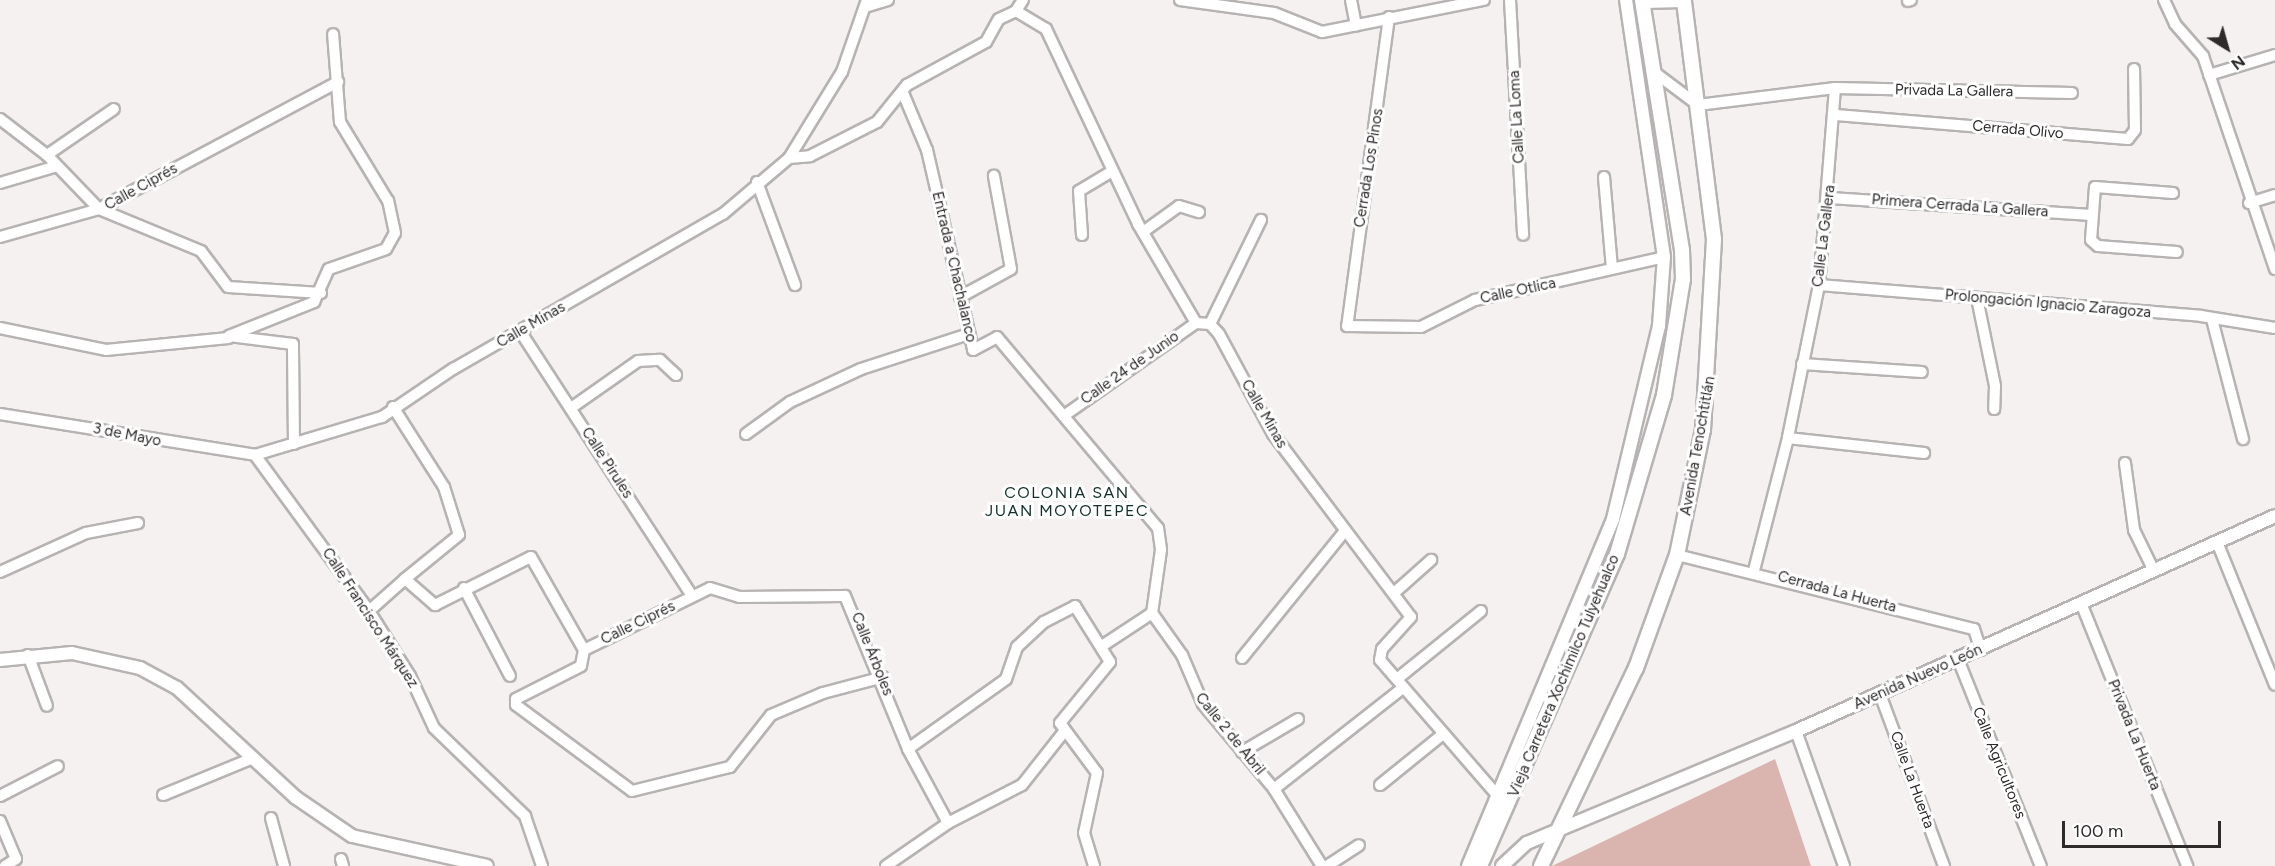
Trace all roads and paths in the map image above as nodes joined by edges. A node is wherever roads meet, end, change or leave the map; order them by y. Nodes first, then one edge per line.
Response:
1 (888, 0) edge
2 (1023, 0) edge
3 (1180, 0) edge
4 (1351, 0) edge
5 (1484, 0) edge
6 (1510, 0) edge
7 (1626, 0) edge
8 (1684, 0) edge
9 (2164, 0) edge
10 (1194, 1) edge
11 (1448, 1) edge
12 (1643, 1) edge
13 (866, 3) edge
14 (1016, 11) junction
15 (1389, 17) junction
16 (1356, 26) junction
17 (333, 34) dead end
18 (2275, 55) edge
19 (2134, 69) dead end
20 (1654, 72) junction
21 (2209, 75) junction
22 (338, 82) junction
23 (1835, 88) junction
24 (903, 93) junction
25 (2072, 93) dead end
26 (1698, 105) junction
27 (114, 109) dead end
28 (1836, 115) junction
29 (0, 118) edge
30 (47, 155) junction
31 (789, 158) junction
32 (57, 166) junction
33 (1112, 172) junction
34 (994, 176) dead end
35 (1604, 177) dead end
36 (757, 182) junction
37 (0, 183) edge
38 (2173, 193) dead end
39 (2275, 195) edge
40 (1830, 198) junction
41 (2249, 202) junction
42 (99, 209) junction
43 (1199, 212) dead end
44 (2091, 215) junction
45 (1261, 220) dead end
46 (1143, 232) junction
47 (1082, 235) dead end
48 (1523, 235) dead end
49 (0, 237) edge
50 (2177, 252) dead end
51 (1664, 257) junction
52 (2275, 266) edge
53 (1612, 268) junction
54 (795, 285) dead end
55 (1819, 285) junction
56 (321, 293) junction
57 (960, 297) junction
58 (1977, 298) junction
59 (1345, 318) joint
60 (2212, 319) junction
61 (1196, 323) junction
62 (1210, 324) junction
63 (2275, 327) edge
64 (0, 328) edge
65 (520, 331) junction
66 (969, 334) junction
67 (228, 338) junction
68 (1802, 364) junction
69 (1922, 372) dead end
70 (676, 375) dead end
71 (393, 408) junction
72 (571, 408) junction
73 (1994, 409) dead end
74 (0, 414) edge
75 (1065, 415) junction
76 (746, 434) dead end
77 (1788, 438) junction
78 (2243, 439) dead end
79 (294, 444) junction
80 (1924, 453) dead end
81 (255, 455) junction
82 (2126, 463) dead end
83 (2275, 516) edge
84 (138, 523) dead end
85 (1344, 532) junction
86 (2217, 542) junction
87 (1677, 555) junction
88 (1431, 560) dead end
89 (1754, 570) junction
90 (2154, 571) junction
91 (0, 572) edge
92 (405, 579) junction
93 (464, 588) junction
94 (1394, 593) junction
95 (692, 596) junction
96 (2081, 603) junction
97 (369, 611) junction
98 (1480, 611) dead end
99 (1152, 613) junction
100 (1102, 646) junction
101 (584, 650) junction
102 (1981, 650) junction
103 (28, 655) junction
104 (1242, 658) dead end
105 (1958, 659) junction
106 (0, 660) edge
107 (510, 676) dead end
108 (883, 677) junction
109 (1400, 684) junction
110 (2275, 685) edge
111 (1880, 694) junction
112 (47, 706) dead end
113 (1298, 719) dead end
114 (1796, 731) junction
115 (1063, 733) junction
116 (1443, 734) junction
117 (908, 749) junction
118 (1242, 752) junction
119 (253, 758) junction
120 (58, 766) dead end
121 (1380, 785) dead end
122 (1274, 789) junction
123 (1496, 794) junction
124 (163, 795) dead end
125 (0, 796) edge
126 (271, 818) dead end
127 (0, 821) edge
128 (948, 823) junction
129 (1558, 833) junction
130 (1359, 845) dead end
131 (1482, 860) edge
132 (5, 866) edge
133 (284, 866) edge
134 (487, 866) edge
135 (542, 866) edge
136 (886, 866) edge
137 (1094, 866) edge
138 (1322, 866) edge
139 (1327, 866) edge
140 (1468, 866) edge
141 (1502, 866) edge
142 (1541, 866) edge
143 (1844, 866) edge
144 (1944, 866) edge
145 (2041, 866) edge
146 (2187, 866) edge

1 - 13 street
2 - 14 street
3 - 10 street
4 - 16 street
5 - 11 street
6 - 48 street, Calle La Loma
7 - 51 street
8 - 12 main road
8 - 26 main road, Avenida Tenochtitlán
9 - 21 street
10 - 16 street
11 - 15 street
12 - 20 main road, Vieja Carretera Xochimilco Tulyehualco
13 - 31 street
14 - 24 street
14 - 33 street
15 - 16 street
15 - 59 street, Cerrada Los Pinos
17 - 22 street
18 - 21 street
19 - 28 street, Cerrada Olivo
20 - 26 street
20 - 131 main road, Vieja Carretera Xochimilco Tulyehualco
21 - 41 street
22 - 42 street, Calle Ciprés
22 - 56 street
23 - 25 street, Privada La Gallera
23 - 26 street
23 - 28 street, Calle La Gallera
24 - 31 street
24 - 57 street, Entrada a Chachalanco
26 - 87 main road, Avenida Tenochtitlán
27 - 30 street
28 - 40 street, Calle La Gallera
29 - 30 street
30 - 32 street
31 - 36 street, Calle Minas
32 - 37 street
32 - 42 street
33 - 46 street
33 - 47 street
34 - 57 street
35 - 53 street
36 - 54 street
36 - 65 street, Calle Minas
38 - 44 street
39 - 41 street
40 - 44 street, Primera Cerrada La Gallera
40 - 55 street, Calle La Gallera
41 - 52 street
42 - 49 street
42 - 56 street, Calle Ciprés
43 - 46 street
44 - 50 street
45 - 62 street
46 - 61 street
51 - 53 street, Calle Otlica
51 - 123 street
53 - 59 street, Calle Otlica
55 - 58 street, Prolongación Ignacio Zaragoza
55 - 68 street, Calle La Gallera
56 - 67 street
57 - 66 street, Entrada a Chachalanco
58 - 60 street, Prolongación Ignacio Zaragoza
58 - 73 street
60 - 63 street, Prolongación Ignacio Zaragoza
60 - 78 street
61 - 62 street
61 - 75 street, Calle 24 de Junio
62 - 85 street, Calle Minas
64 - 67 street
65 - 71 street, Calle Minas
65 - 72 street, Calle Pirules
66 - 75 street, Entrada a Chachalanco
66 - 76 street
67 - 79 street
68 - 69 street
68 - 77 street, Calle La Gallera
70 - 72 street
71 - 79 street, Calle Minas
71 - 92 street
72 - 95 street, Calle Pirules
74 - 81 street, 3 de Mayo
75 - 99 street
77 - 80 street
77 - 89 street, Calle La Gallera
79 - 81 street, Calle Minas
81 - 97 street, Calle Francisco Márquez
82 - 90 street
83 - 86 street, Avenida Nuevo León
84 - 91 street
85 - 94 street, Calle Minas
85 - 104 street
86 - 90 street, Avenida Nuevo León
86 - 110 street
87 - 89 street, Cerrada La Huerta
87 - 129 main road, Avenida Tenochtitlán
88 - 94 street
89 - 102 street, Cerrada La Huerta
90 - 96 street, Avenida Nuevo León
92 - 93 street
92 - 97 street
93 - 101 street
93 - 107 street
94 - 109 street, Calle Minas
95 - 101 street, Calle Ciprés
95 - 108 street, Calle Árboles
96 - 102 street, Avenida Nuevo León
96 - 146 street, Privada La Huerta
97 - 135 street, Calle Francisco Márquez
98 - 109 street
99 - 100 street
99 - 118 street, Calle 2 de Abril
100 - 115 street
100 - 117 street
101 - 108 street
102 - 105 street, Avenida Nuevo León
103 - 106 street
103 - 112 street
103 - 119 street
105 - 111 street, Avenida Nuevo León
105 - 145 street, Calle Agricultores
108 - 117 street, Calle Árboles
109 - 116 street, Calle Minas
109 - 122 street
111 - 114 street, Avenida Nuevo León
111 - 144 street, Calle La Huerta
113 - 118 street
114 - 129 street, Avenida Nuevo León
114 - 143 street
115 - 128 street
115 - 137 street
116 - 121 street
116 - 123 street, Calle Minas
117 - 128 street, Calle Árboles
118 - 122 street, Calle 2 de Abril
119 - 124 street
119 - 134 street
120 - 125 street
122 - 138 street, Calle 2 de Abril
123 - 140 street
126 - 133 street
127 - 132 street
128 - 136 street
129 - 141 street, Avenida Nuevo León
129 - 142 main road, Avenida Tenochtitlán
130 - 139 street

